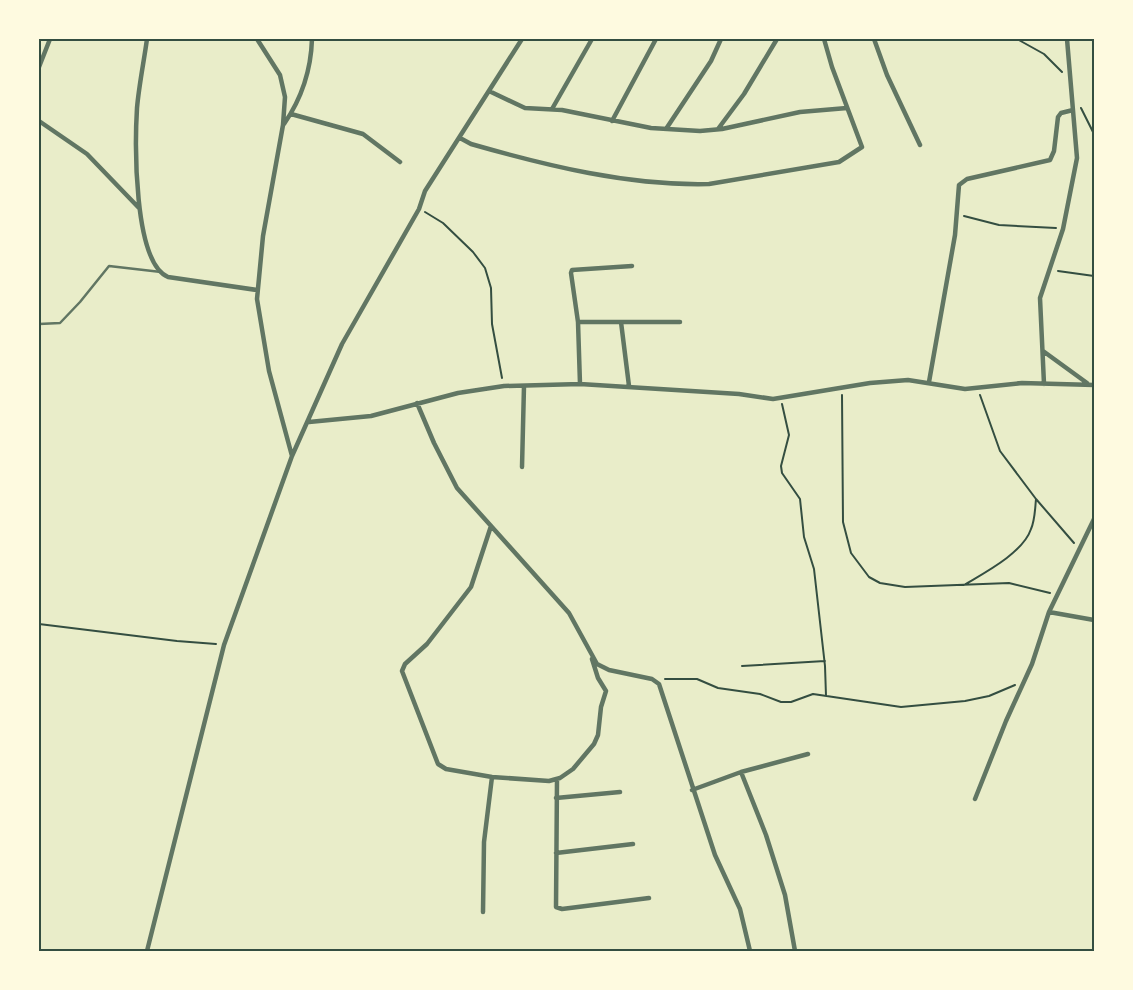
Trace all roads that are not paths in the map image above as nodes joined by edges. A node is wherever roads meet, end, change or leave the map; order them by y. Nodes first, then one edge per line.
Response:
1 (50, 39) edge
2 (148, 39) edge
3 (257, 39) edge
4 (312, 39) edge
5 (522, 39) edge
6 (592, 39) edge
7 (656, 39) edge
8 (721, 39) edge
9 (777, 39) edge
10 (824, 39) edge
11 (874, 39) edge
12 (1067, 39) edge
13 (39, 67) edge
14 (489, 91) junction
15 (847, 108) junction
16 (552, 109) junction
17 (1074, 110) junction
18 (291, 114) junction
19 (39, 121) edge
20 (612, 121) junction
21 (284, 125) junction
22 (666, 129) junction
23 (718, 129) junction
24 (460, 138) junction
25 (920, 145) dead end
26 (400, 162) dead end
27 (140, 209) junction
28 (632, 266) dead end
29 (161, 272) junction
30 (258, 290) junction
31 (578, 322) junction
32 (621, 322) junction
33 (680, 322) dead end
34 (39, 324) edge
35 (1043, 351) junction
36 (928, 382) junction
37 (1088, 383) junction
38 (580, 384) junction
39 (1044, 384) junction
40 (1094, 385) edge
41 (524, 386) junction
42 (629, 386) junction
43 (417, 403) junction
44 (309, 422) junction
45 (292, 456) junction
46 (522, 467) dead end
47 (1094, 519) edge
48 (491, 526) junction
49 (1049, 612) junction
50 (1094, 620) edge
51 (591, 655) junction
52 (808, 754) dead end
53 (741, 772) junction
54 (492, 777) junction
55 (557, 780) junction
56 (692, 790) junction
57 (620, 792) dead end
58 (556, 798) junction
59 (975, 799) dead end
60 (633, 844) dead end
61 (556, 853) junction
62 (649, 898) dead end
63 (483, 912) dead end
64 (147, 951) edge
65 (750, 951) edge
66 (795, 951) edge

1 - 13 street
2 - 27 street
3 - 21 street
4 - 18 street
5 - 14 street
6 - 16 street
7 - 20 street
8 - 22 street
9 - 23 street
10 - 15 street
11 - 25 street
12 - 17 street
14 - 16 street
14 - 24 street
15 - 23 street
15 - 24 street
16 - 20 street
17 - 35 street
17 - 36 street
18 - 21 street
18 - 26 street
19 - 27 street
20 - 22 street
21 - 30 street
22 - 23 street
24 - 44 street
27 - 29 street
28 - 31 street
29 - 30 street
29 - 34 lane
30 - 45 street
31 - 32 street
31 - 38 street
32 - 33 street
32 - 42 street
35 - 37 street
35 - 39 street
36 - 39 street
36 - 42 street
37 - 39 street
37 - 40 street
38 - 41 street
38 - 42 street
41 - 43 street
41 - 46 street
43 - 44 street
43 - 48 street
44 - 45 street
45 - 64 street
47 - 49 street
48 - 51 street
48 - 54 street
49 - 50 street
49 - 59 street
51 - 55 street
51 - 56 street
52 - 53 street
53 - 56 street
53 - 66 street
54 - 55 street
54 - 63 street
55 - 58 street
56 - 65 street
57 - 58 street
58 - 61 street
60 - 61 street
61 - 62 street

